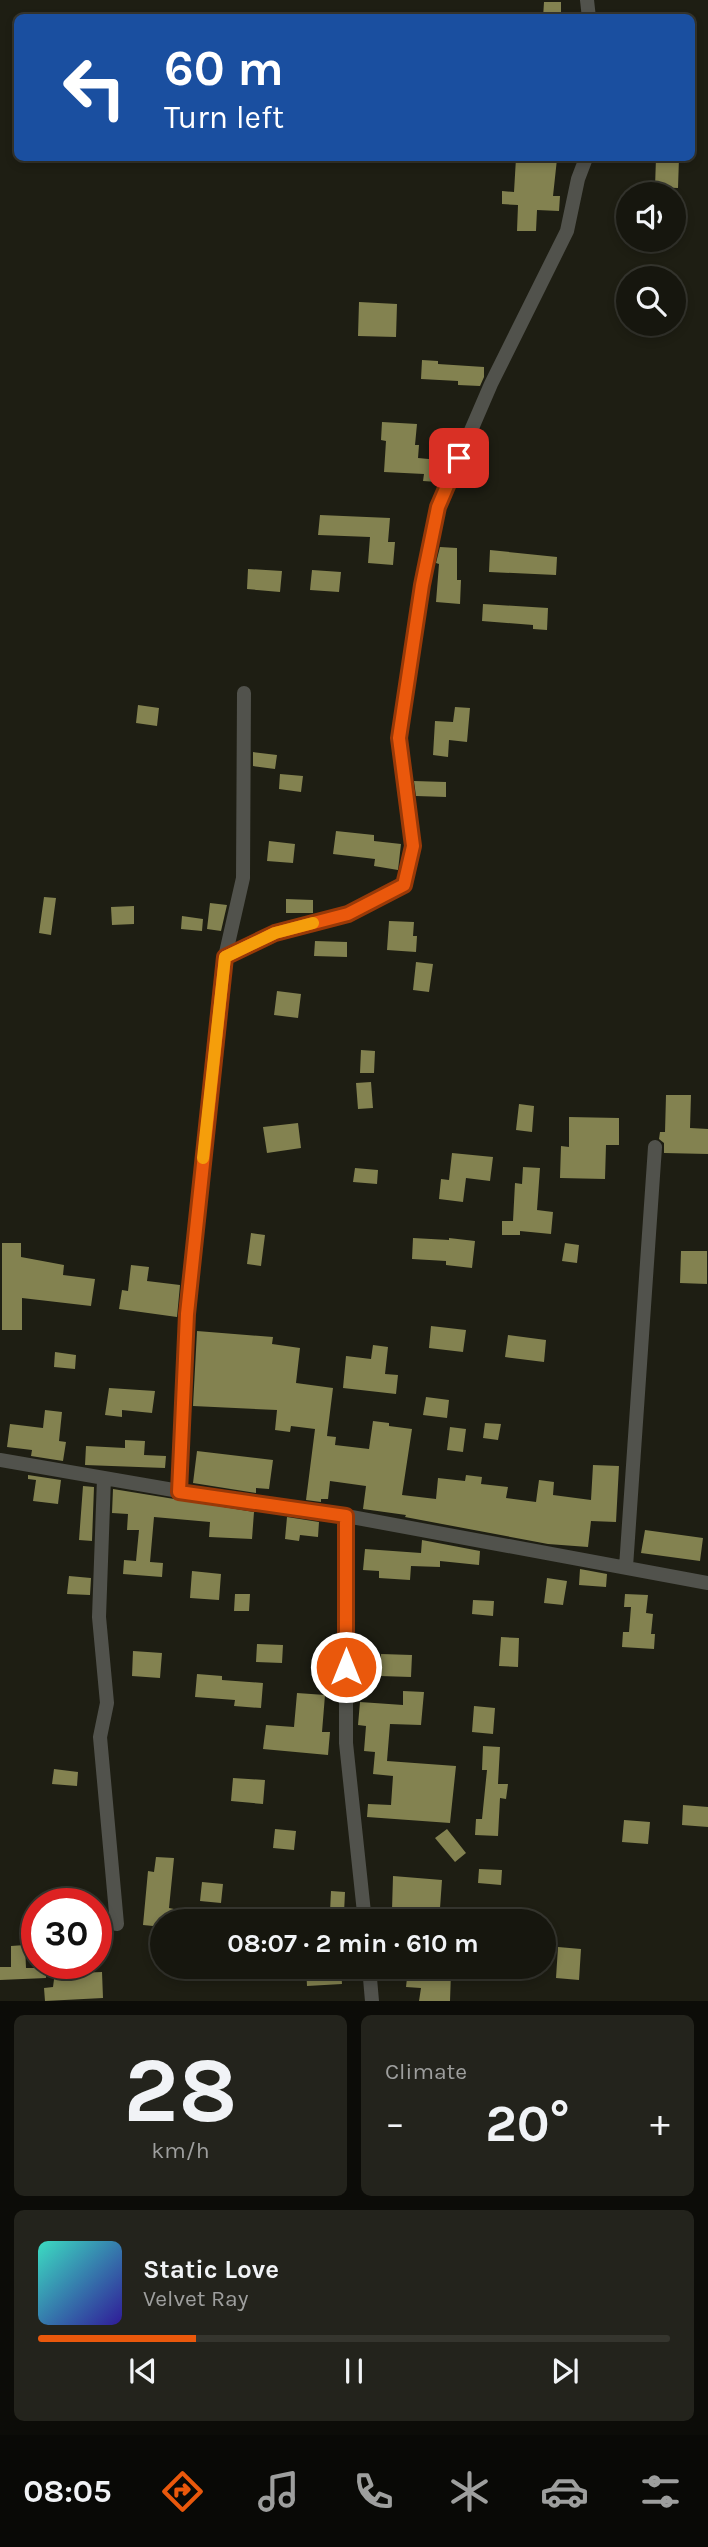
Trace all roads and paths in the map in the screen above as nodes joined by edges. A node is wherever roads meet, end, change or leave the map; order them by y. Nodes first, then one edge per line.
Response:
1 (585, 161) edge
2 (244, 693) dead end
3 (225, 957) junction
4 (655, 1147) dead end
5 (0, 1460) edge
6 (104, 1478) junction
7 (179, 1492) junction
8 (346, 1516) junction
9 (626, 1567) junction
10 (708, 1583) edge
11 (364, 1909) edge
12 (117, 1924) dead end
13 (370, 1979) edge
14 (372, 2001) edge

1 - 3 street
2 - 3 street
3 - 7 street
4 - 9 street
5 - 6 street
6 - 7 street
6 - 12 street
7 - 8 street
8 - 9 street
8 - 11 street
9 - 10 street
13 - 14 street

